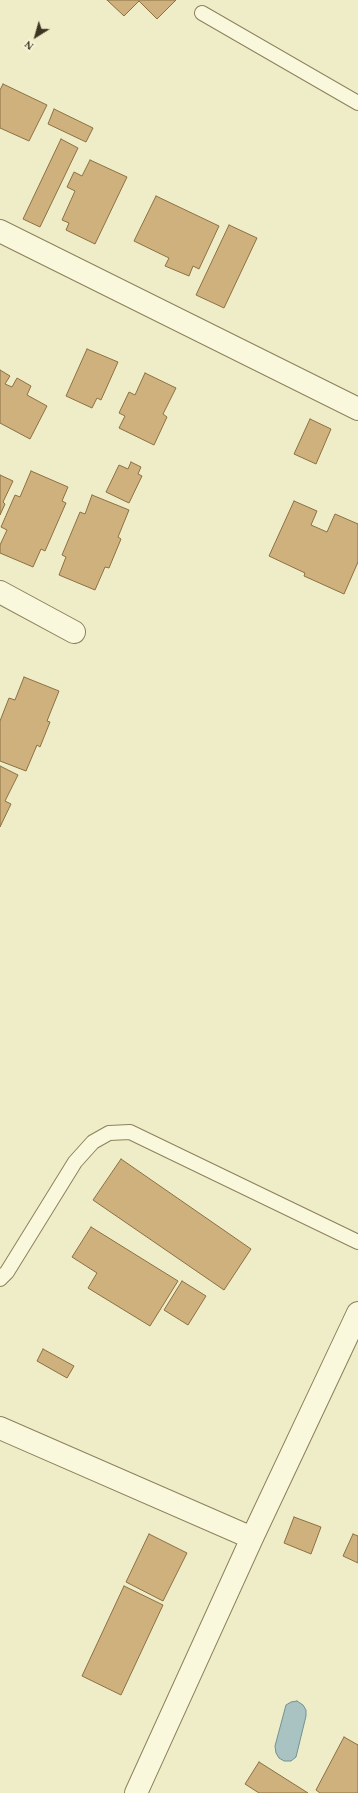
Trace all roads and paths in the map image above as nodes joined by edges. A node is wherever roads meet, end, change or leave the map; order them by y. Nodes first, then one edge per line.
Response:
1 (202, 14) dead end
2 (358, 103) edge
3 (0, 231) edge
4 (358, 409) edge
5 (0, 592) edge
6 (74, 632) dead end
7 (358, 1242) edge
8 (0, 1279) edge
9 (358, 1313) edge
10 (0, 1428) edge
11 (252, 1538) junction
12 (136, 1793) edge

1 - 2 lane
3 - 4 street
5 - 6 street
7 - 8 lane
9 - 11 street
10 - 11 street
11 - 12 street

